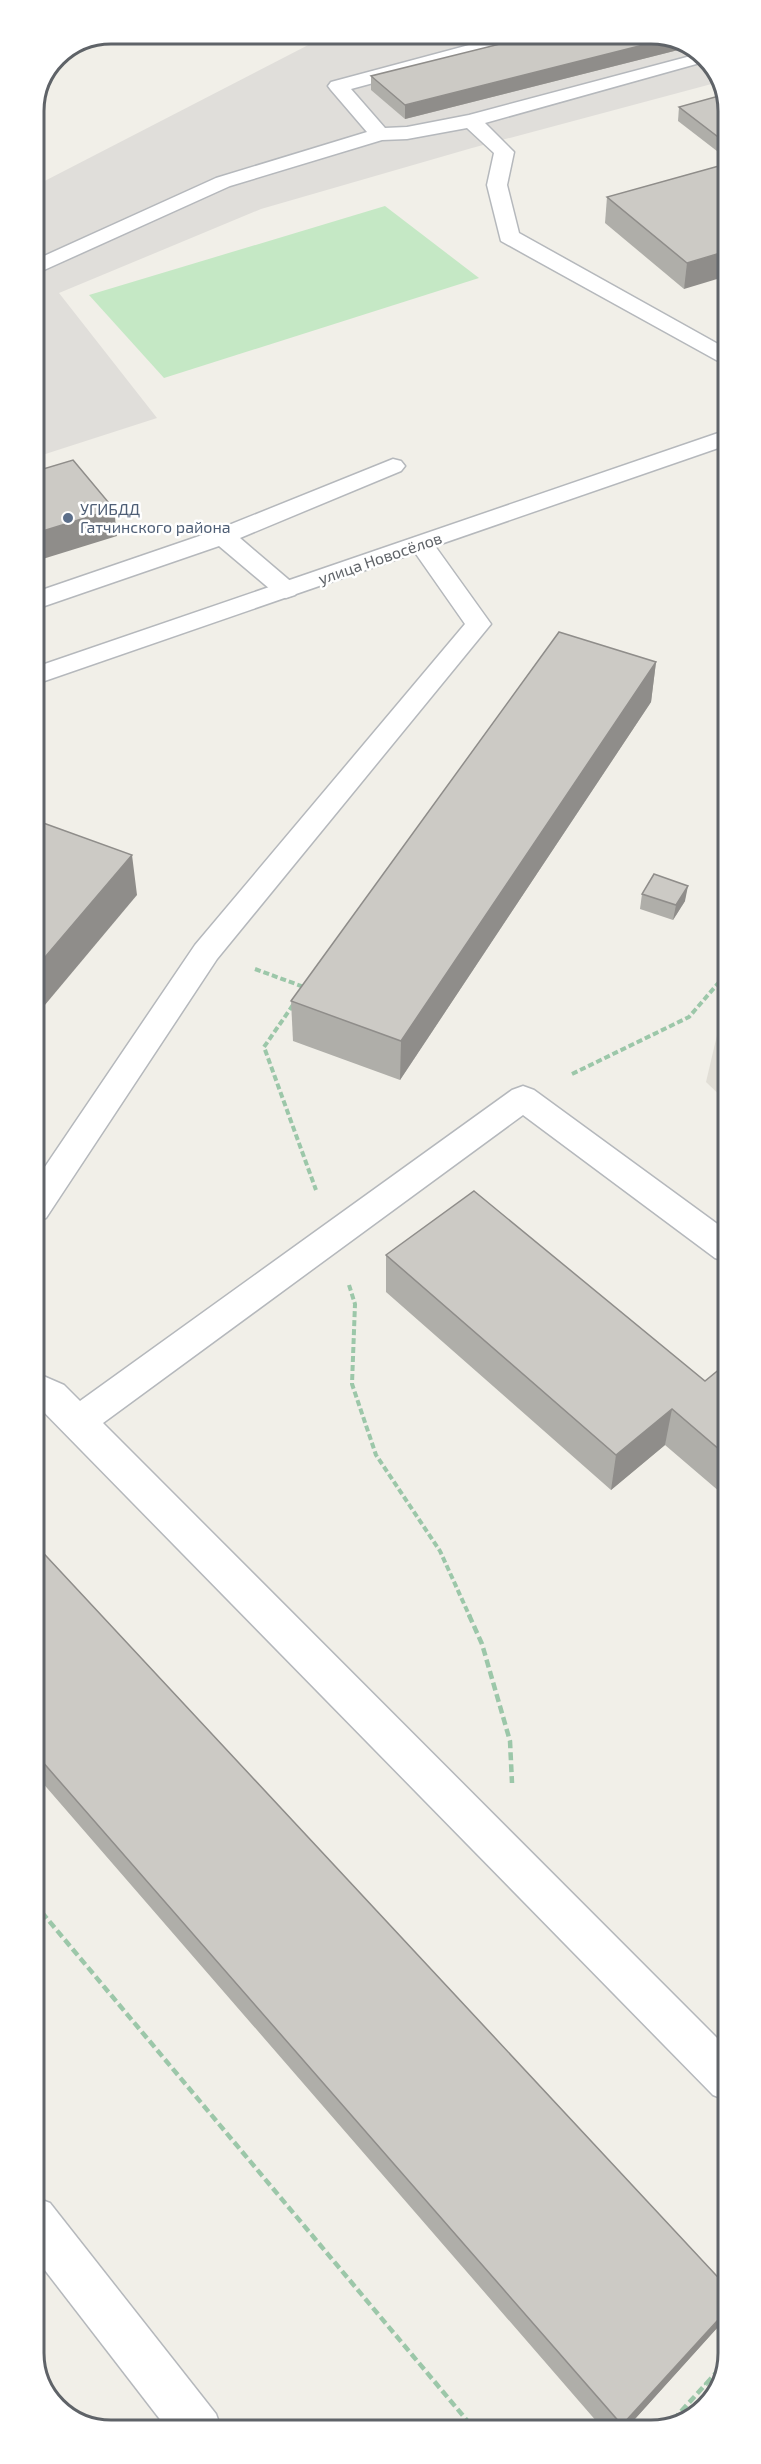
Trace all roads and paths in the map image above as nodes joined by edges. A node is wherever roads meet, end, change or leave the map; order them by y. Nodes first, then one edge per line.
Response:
1 (496, 44) edge
2 (693, 59) edge
3 (471, 121) junction
4 (380, 134) junction
5 (44, 264) edge
6 (718, 354) edge
7 (718, 440) edge
8 (393, 466) dead end
9 (223, 536) junction
10 (421, 544) junction
11 (286, 590) junction
12 (44, 598) edge
13 (44, 673) edge
14 (718, 983) edge
15 (305, 988) edge
16 (523, 1098) junction
17 (44, 1194) edge
18 (333, 1236) junction
19 (718, 1242) edge
20 (44, 1391) edge
21 (78, 1422) junction
22 (516, 1868) junction
23 (44, 1915) edge
24 (718, 2070) edge
25 (44, 2232) edge
26 (714, 2375) edge
27 (706, 2384) junction
28 (708, 2387) edge
29 (678, 2415) edge
30 (190, 2420) edge
31 (467, 2420) edge

1 - 4 street
2 - 3 street
3 - 4 street
3 - 6 street
4 - 5 street
7 - 10 street, улица Новосёлов
8 - 9 street
9 - 11 street
9 - 12 street
10 - 11 street, улица Новосёлов
10 - 17 street
11 - 13 street, улица Новосёлов
14 - 16 path
15 - 18 path
16 - 18 street
16 - 19 street
18 - 21 street
18 - 22 path
20 - 21 street
21 - 22 street
22 - 24 street
23 - 31 path
25 - 30 street
26 - 27 path
27 - 28 path
27 - 29 path

